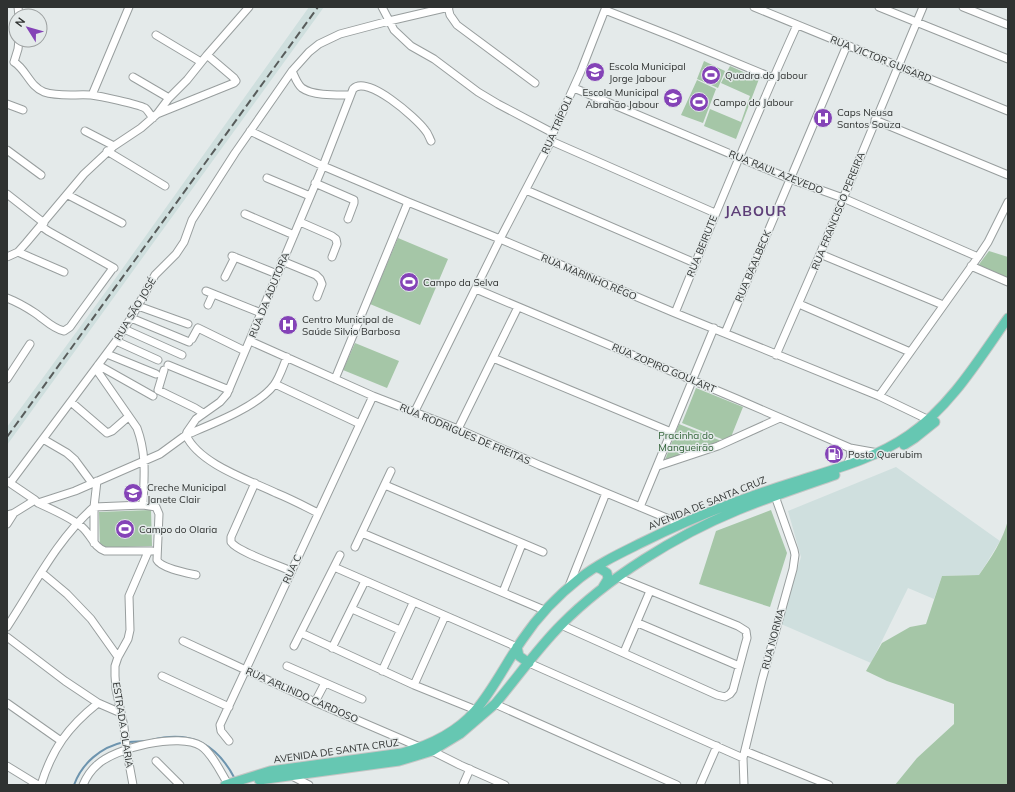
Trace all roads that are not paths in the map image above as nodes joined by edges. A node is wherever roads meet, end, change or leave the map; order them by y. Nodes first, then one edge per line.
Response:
1 (129, 7) edge
2 (382, 7) edge
3 (449, 7) edge
4 (754, 7) edge
5 (879, 7) edge
6 (923, 7) edge
7 (963, 7) edge
8 (246, 8) edge
9 (605, 9) edge
10 (389, 20) junction
11 (917, 22) junction
12 (797, 25) junction
13 (1008, 25) edge
14 (156, 35) dead end
15 (847, 45) junction
16 (18, 48) edge
17 (207, 55) junction
18 (1008, 60) edge
19 (11, 62) edge
20 (201, 62) junction
21 (898, 67) junction
22 (292, 71) junction
23 (134, 77) dead end
24 (772, 78) junction
25 (535, 83) dead end
26 (574, 88) junction
27 (92, 95) junction
28 (350, 95) junction
29 (169, 98) junction
30 (7, 104) edge
31 (23, 110) dead end
32 (1008, 111) edge
33 (155, 116) junction
34 (875, 120) junction
35 (85, 131) dead end
36 (250, 131) junction
37 (553, 134) junction
38 (431, 141) dead end
39 (551, 141) junction
40 (114, 146) junction
41 (7, 150) edge
42 (107, 151) junction
43 (739, 158) junction
44 (323, 166) junction
45 (41, 175) dead end
46 (1008, 175) edge
47 (267, 178) dead end
48 (790, 179) junction
49 (315, 183) junction
50 (165, 186) dead end
51 (526, 190) junction
52 (7, 194) edge
53 (68, 194) junction
54 (310, 196) junction
55 (843, 198) junction
56 (408, 202) junction
57 (1008, 202) edge
58 (715, 213) junction
59 (245, 214) dead end
60 (348, 219) dead end
61 (300, 222) junction
62 (122, 223) dead end
63 (43, 224) junction
64 (294, 235) junction
65 (500, 239) junction
66 (18, 252) junction
67 (820, 254) junction
68 (7, 257) edge
69 (332, 257) dead end
70 (978, 257) junction
71 (282, 261) junction
72 (695, 263) junction
73 (971, 266) junction
74 (64, 272) dead end
75 (277, 274) junction
76 (225, 277) dead end
77 (1008, 282) edge
78 (476, 289) junction
79 (317, 297) dead end
80 (7, 298) edge
81 (799, 304) junction
82 (208, 305) dead end
83 (138, 306) junction
84 (943, 306) junction
85 (518, 307) junction
86 (261, 313) junction
87 (675, 313) junction
88 (130, 318) junction
89 (1008, 318) edge
90 (188, 324) dead end
91 (1008, 327) edge
92 (714, 328) junction
93 (124, 330) junction
94 (725, 333) junction
95 (116, 341) junction
96 (250, 341) junction
97 (30, 344) dead end
98 (246, 351) junction
99 (910, 352) junction
100 (107, 354) junction
101 (776, 354) junction
102 (182, 355) dead end
103 (287, 357) junction
104 (493, 358) junction
105 (158, 360) dead end
106 (97, 367) junction
107 (156, 374) dead end
108 (7, 379) edge
109 (334, 379) junction
110 (693, 380) junction
111 (274, 384) junction
112 (229, 390) junction
113 (154, 396) dead end
114 (373, 396) junction
115 (879, 396) junction
116 (71, 402) junction
117 (415, 411) junction
118 (203, 413) junction
119 (128, 417) junction
120 (780, 418) junction
121 (929, 420) junction
122 (360, 424) junction
123 (458, 429) junction
124 (671, 432) junction
125 (186, 435) junction
126 (43, 439) junction
127 (850, 448) junction
128 (878, 453) junction
129 (145, 461) junction
130 (847, 465) junction
131 (658, 466) junction
132 (391, 470) dead end
133 (8, 482) edge
134 (94, 482) junction
135 (255, 483) junction
136 (385, 484) junction
137 (606, 493) junction
138 (775, 496) junction
139 (36, 502) junction
140 (143, 505) junction
141 (94, 507) junction
142 (640, 507) junction
143 (318, 513) junction
144 (10, 514) edge
145 (7, 524) edge
146 (78, 524) junction
147 (681, 524) junction
148 (362, 533) junction
149 (94, 543) junction
150 (522, 544) junction
151 (355, 547) dead end
152 (158, 551) junction
153 (148, 552) junction
154 (543, 552) dead end
155 (340, 555) dead end
156 (334, 567) junction
157 (596, 567) junction
158 (291, 571) junction
159 (42, 573) junction
160 (196, 576) dead end
161 (618, 577) junction
162 (365, 580) junction
163 (567, 589) junction
164 (601, 590) junction
165 (650, 591) junction
166 (503, 592) junction
167 (413, 603) junction
168 (352, 609) junction
169 (544, 610) junction
170 (444, 616) junction
171 (638, 623) junction
172 (561, 625) junction
173 (7, 627) edge
174 (400, 630) junction
175 (301, 633) junction
176 (7, 637) edge
177 (183, 641) dead end
178 (294, 646) dead end
179 (517, 647) junction
180 (332, 648) junction
181 (624, 652) junction
182 (118, 657) junction
183 (529, 663) junction
184 (287, 666) dead end
185 (739, 666) junction
186 (246, 669) junction
187 (382, 671) junction
188 (162, 676) dead end
189 (325, 683) junction
190 (414, 685) junction
191 (362, 699) dead end
192 (315, 702) junction
193 (98, 703) junction
194 (7, 704) edge
195 (495, 704) junction
196 (229, 708) junction
197 (476, 710) junction
198 (121, 713) junction
199 (61, 741) junction
200 (229, 741) dead end
201 (717, 746) junction
202 (126, 748) junction
203 (422, 748) junction
204 (432, 750) junction
205 (744, 755) junction
206 (156, 761) dead end
207 (7, 766) edge
208 (470, 769) junction
209 (290, 775) junction
210 (245, 782) edge
211 (228, 784) edge
212 (39, 785) edge
213 (83, 785) edge
214 (133, 785) edge
215 (180, 785) edge
216 (310, 785) edge
217 (463, 785) edge
218 (506, 785) edge
219 (676, 785) edge
220 (700, 785) edge
221 (744, 785) edge
222 (829, 785) edge

1 - 27 street
2 - 10 street
3 - 10 street, RUA SÃO JOSÉ
3 - 25 street
4 - 12 street, RUA VICTOR GUISARD
5 - 11 street
6 - 11 street, RUA FRANCISCO PEREIRA
7 - 13 street
8 - 17 street
9 - 24 street
9 - 26 street, RUA TRÍPOLI
10 - 22 street, RUA SÃO JOSÉ
10 - 37 street
11 - 18 street
11 - 21 street, RUA FRANCISCO PEREIRA
12 - 15 street, RUA VICTOR GUISARD
12 - 24 street, RUA BEIRUTE
14 - 20 street
15 - 21 street, RUA VICTOR GUISARD
15 - 48 street, RUA BAALBECK
16 - 19 street
17 - 20 street
17 - 33 street
19 - 27 street
20 - 29 street
21 - 32 street, RUA VICTOR GUISARD
21 - 34 street, RUA FRANCISCO PEREIRA
22 - 28 street
22 - 36 street, RUA SÃO JOSÉ
23 - 29 street
24 - 43 street, RUA BEIRUTE
26 - 37 street, RUA TRÍPOLI
26 - 43 street, RUA RAUL AZEVEDO
27 - 33 street
28 - 38 street
28 - 44 street, RUA DA ADUTORA
29 - 33 street
30 - 31 street
33 - 40 street
34 - 46 street
34 - 55 street, RUA FRANCISCO PEREIRA
35 - 40 street
36 - 44 street, RUA MARINHO RÊGO
36 - 83 street, RUA SÃO JOSÉ
37 - 39 street, RUA TRÍPOLI
39 - 51 street, RUA TRÍPOLI
39 - 58 street
40 - 42 street
41 - 45 street
42 - 50 street
42 - 53 street
43 - 48 street, RUA RAUL AZEVEDO
43 - 58 street, RUA BEIRUTE
44 - 49 street, RUA DA ADUTORA
44 - 56 street, RUA MARINHO RÊGO
47 - 54 street
48 - 55 street, RUA RAUL AZEVEDO
48 - 94 street, RUA BAALBECK
49 - 54 street, RUA DA ADUTORA
49 - 60 street
51 - 65 street, RUA TRÍPOLI
51 - 72 street
52 - 63 street
53 - 62 street
53 - 63 street
54 - 61 street, RUA DA ADUTORA
55 - 67 street, RUA FRANCISCO PEREIRA
55 - 70 street, RUA RAUL AZEVEDO
56 - 65 street, RUA MARINHO RÊGO
56 - 109 street
57 - 70 street
58 - 72 street, RUA BEIRUTE
59 - 64 street
61 - 64 street, RUA DA ADUTORA
61 - 69 street
63 - 66 street
63 - 80 street
64 - 71 street, RUA DA ADUTORA
65 - 78 street, RUA TRÍPOLI
65 - 87 street, RUA MARINHO RÊGO
66 - 68 street
66 - 74 street
67 - 81 street, RUA FRANCISCO PEREIRA
67 - 84 street
70 - 73 street
71 - 75 street, RUA DA ADUTORA
71 - 79 street
72 - 87 street, RUA BEIRUTE
73 - 77 street
73 - 84 street
75 - 76 street
75 - 86 street, RUA DA ADUTORA
78 - 85 street, RUA ZOPIRO GOULART
78 - 117 street, RUA TRÍPOLI
81 - 99 street
81 - 101 street, RUA FRANCISCO PEREIRA
82 - 86 street
83 - 88 street, RUA SÃO JOSÉ
83 - 90 street
84 - 99 street
85 - 104 street
85 - 110 street, RUA ZOPIRO GOULART
86 - 96 street, RUA DA ADUTORA
87 - 92 street, RUA MARINHO RÊGO
88 - 93 street, RUA SÃO JOSÉ
88 - 98 street
89 - 121 main road, AVENIDA DE SANTA CRUZ
91 - 138 main road, AVENIDA DE SANTA CRUZ
92 - 94 street, RUA MARINHO RÊGO
92 - 110 street
93 - 95 street, RUA SÃO JOSÉ
93 - 102 street
94 - 101 street, RUA MARINHO RÊGO
95 - 100 street, RUA SÃO JOSÉ
95 - 105 street
96 - 98 street, RUA DA ADUTORA
96 - 103 street, RUA RODRIGUES DE FREITAS
97 - 108 street
98 - 112 street, RUA DA ADUTORA
99 - 115 street
100 - 106 street, RUA SÃO JOSÉ
100 - 107 street
101 - 115 street, RUA MARINHO RÊGO
103 - 109 street, RUA RODRIGUES DE FREITAS
103 - 111 street
104 - 123 street
104 - 124 street
106 - 113 street
106 - 116 street, RUA SÃO JOSÉ
106 - 119 street
109 - 114 street, RUA RODRIGUES DE FREITAS
110 - 120 street, RUA ZOPIRO GOULART
110 - 124 street
111 - 122 street
111 - 125 street
112 - 118 street, RUA DA ADUTORA
112 - 118 street
114 - 117 street, RUA RODRIGUES DE FREITAS
114 - 122 street, RUA C
115 - 121 street, RUA MARINHO RÊGO
116 - 119 street
116 - 126 street, RUA SÃO JOSÉ
117 - 123 street, RUA RODRIGUES DE FREITAS
118 - 125 street, RUA DA ADUTORA
119 - 129 street
120 - 127 street, RUA ZOPIRO GOULART
120 - 131 street
121 - 128 main road, AVENIDA DE SANTA CRUZ
122 - 143 street, RUA C
123 - 137 street, RUA RODRIGUES DE FREITAS
124 - 131 street
125 - 129 street, RUA DA ADUTORA
125 - 135 street
126 - 133 street, RUA SÃO JOSÉ
126 - 134 street
127 - 128 street, RUA ZOPIRO GOULART
127 - 130 street
128 - 130 main road, AVENIDA DE SANTA CRUZ
129 - 134 street, RUA DA ADUTORA
129 - 140 street
130 - 147 main road, AVENIDA DE SANTA CRUZ
131 - 142 street
132 - 136 street
133 - 139 street
134 - 139 street, RUA DA ADUTORA
134 - 141 street
135 - 143 street
135 - 158 street
136 - 148 street
136 - 150 street
137 - 142 street, RUA RODRIGUES DE FREITAS
137 - 163 street
138 - 161 main road, AVENIDA DE SANTA CRUZ
138 - 205 street, RUA NORMA
139 - 144 street, RUA DA ADUTORA
139 - 146 street
140 - 141 street
140 - 152 street
141 - 146 street
141 - 149 street
142 - 147 street, RUA RODRIGUES DE FREITAS
143 - 158 street, RUA C
144 - 145 street
146 - 149 street
146 - 159 street
147 - 157 main road, AVENIDA DE SANTA CRUZ
148 - 151 street
148 - 166 street
149 - 153 street
150 - 154 street
150 - 166 street
152 - 153 street
152 - 160 street
153 - 182 street, ESTRADA OLARIA
155 - 156 street
156 - 162 street
156 - 175 street
157 - 163 main road, AVENIDA DE SANTA CRUZ
157 - 164 main road
158 - 186 street, RUA C
159 - 173 street
159 - 182 street
161 - 164 main road, AVENIDA DE SANTA CRUZ
161 - 165 street
162 - 167 street
162 - 168 street
163 - 169 main road, AVENIDA DE SANTA CRUZ
164 - 172 main road, AVENIDA DE SANTA CRUZ
165 - 171 street
165 - 185 street
166 - 169 street
167 - 170 street
167 - 174 street
168 - 174 street
168 - 180 street
169 - 179 main road, AVENIDA DE SANTA CRUZ
170 - 179 street
170 - 190 street
171 - 181 street
171 - 185 street
172 - 181 street
172 - 183 main road, AVENIDA DE SANTA CRUZ
174 - 187 street
175 - 178 street
175 - 180 street
176 - 193 street
177 - 186 street, RUA ARLINDO CARDOSO
179 - 183 main road
179 - 197 main road, AVENIDA DE SANTA CRUZ
180 - 187 street
181 - 185 street
182 - 198 street, ESTRADA OLARIA
183 - 195 main road, AVENIDA DE SANTA CRUZ
183 - 201 street
184 - 189 street
186 - 192 street, RUA ARLINDO CARDOSO
186 - 196 street, RUA C
187 - 190 street
188 - 196 street
189 - 191 street
189 - 192 street
190 - 197 street
192 - 203 street, RUA ARLINDO CARDOSO
193 - 198 street
193 - 199 street
194 - 199 street
195 - 204 main road, AVENIDA DE SANTA CRUZ
195 - 219 street
196 - 200 street, RUA C
197 - 203 main road, AVENIDA DE SANTA CRUZ
198 - 202 street, ESTRADA OLARIA
199 - 212 street
201 - 205 street
201 - 220 street
202 - 211 street
202 - 213 street
202 - 214 street, ESTRADA OLARIA
203 - 210 main road, AVENIDA DE SANTA CRUZ
204 - 208 street
204 - 209 main road, AVENIDA DE SANTA CRUZ
205 - 221 street, RUA NORMA
205 - 222 street
206 - 215 street
207 - 212 street
208 - 217 street
208 - 218 street
209 - 210 main road, AVENIDA DE SANTA CRUZ
209 - 216 street
210 - 211 main road, AVENIDA DE SANTA CRUZ

